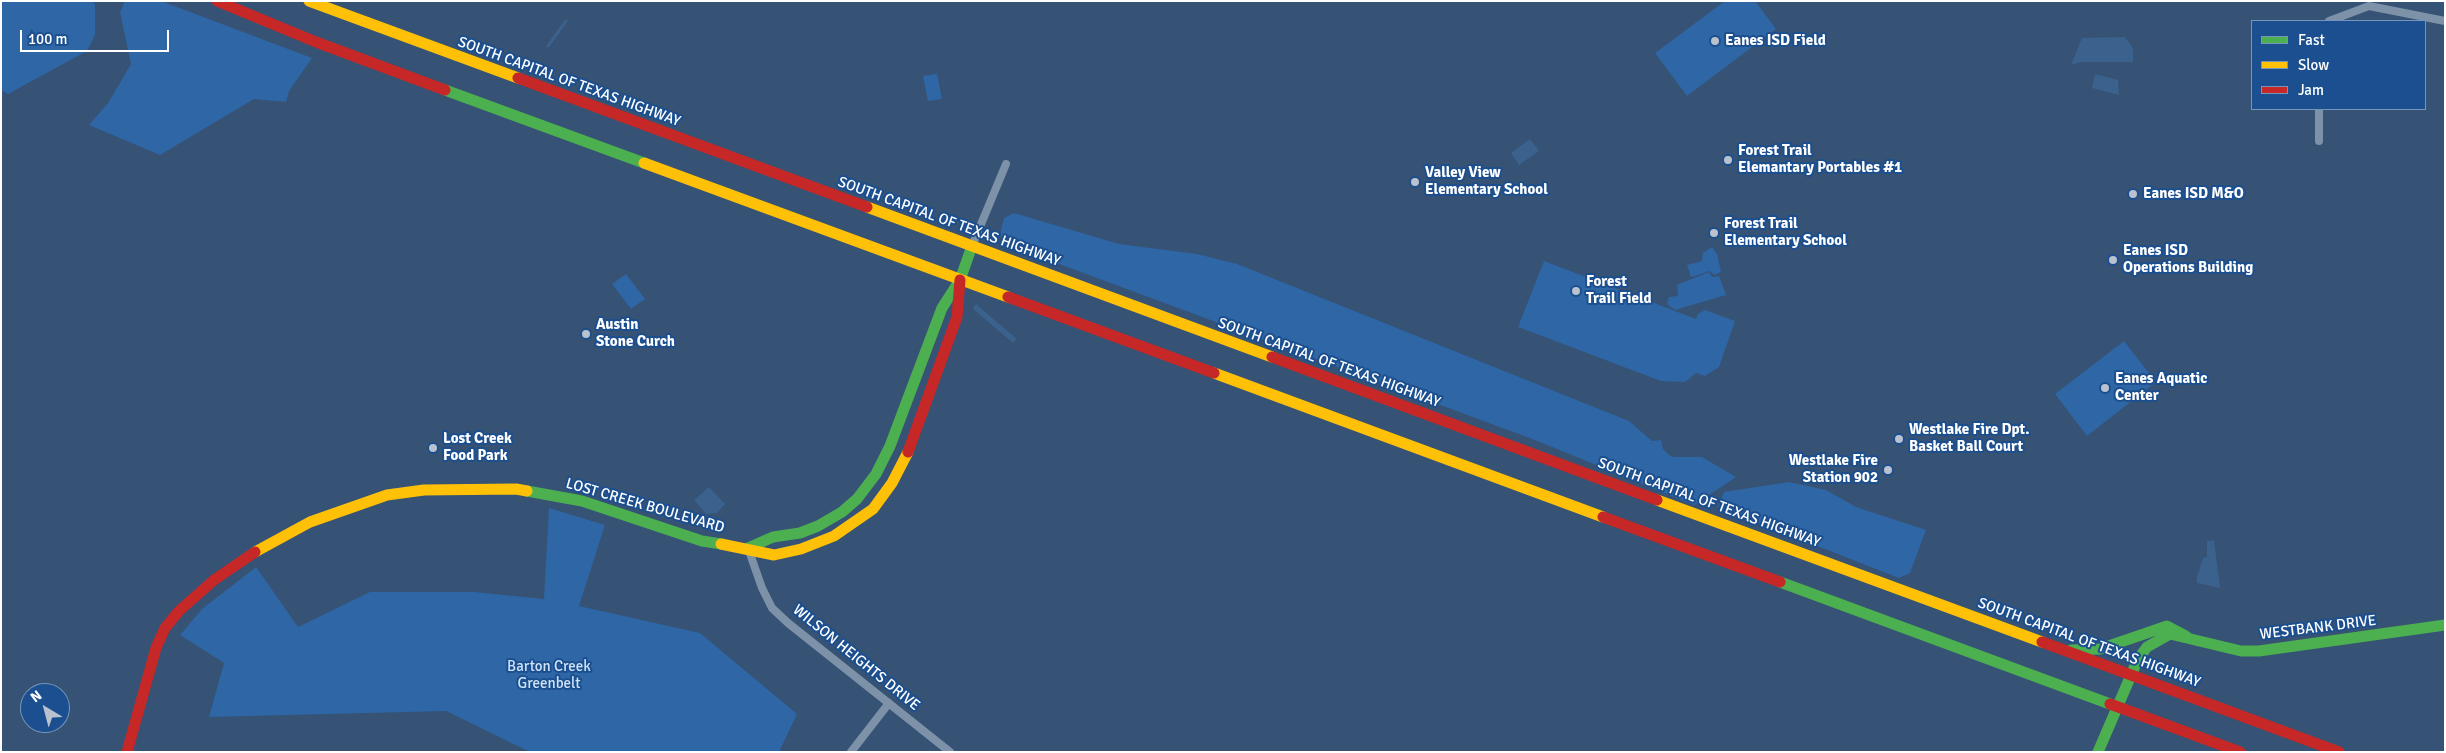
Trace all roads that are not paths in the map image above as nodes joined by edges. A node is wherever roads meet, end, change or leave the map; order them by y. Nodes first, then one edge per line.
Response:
1 (217, 1) edge
2 (309, 1) edge
3 (2332, 20) edge
4 (2445, 21) edge
5 (2320, 110) edge
6 (2319, 141) dead end
7 (1006, 164) dead end
8 (972, 246) junction
9 (960, 280) junction
10 (748, 548) junction
11 (2445, 625) edge
12 (2186, 636) junction
13 (2062, 650) junction
14 (2131, 675) junction
15 (889, 703) junction
16 (2117, 706) junction
17 (127, 752) edge
18 (851, 752) edge
19 (950, 752) edge
20 (2098, 752) edge
21 (2240, 752) edge
22 (2339, 752) edge

1 - 9 main road
2 - 8 main road, SOUTH CAPITAL OF TEXAS HIGHWAY
3 - 4 street
5 - 6 street
7 - 8 street, LOST CREEK BOULEVARD
8 - 9 main road, LOST CREEK BOULEVARD
8 - 13 main road, SOUTH CAPITAL OF TEXAS HIGHWAY
9 - 10 main road, LOST CREEK BOULEVARD
9 - 10 main road, LOST CREEK BOULEVARD
9 - 16 main road
10 - 15 street, WILSON HEIGHTS DRIVE
10 - 17 main road, LOST CREEK BOULEVARD
11 - 12 main road, WESTBANK DRIVE
12 - 13 main road
12 - 14 main road, WESTBANK DRIVE
13 - 14 main road, SOUTH CAPITAL OF TEXAS HIGHWAY
14 - 16 main road, WESTBANK DRIVE
14 - 22 main road, SOUTH CAPITAL OF TEXAS HIGHWAY
15 - 18 street
15 - 19 street, WILSON HEIGHTS DRIVE
16 - 20 main road, WESTBANK DRIVE
16 - 21 main road

